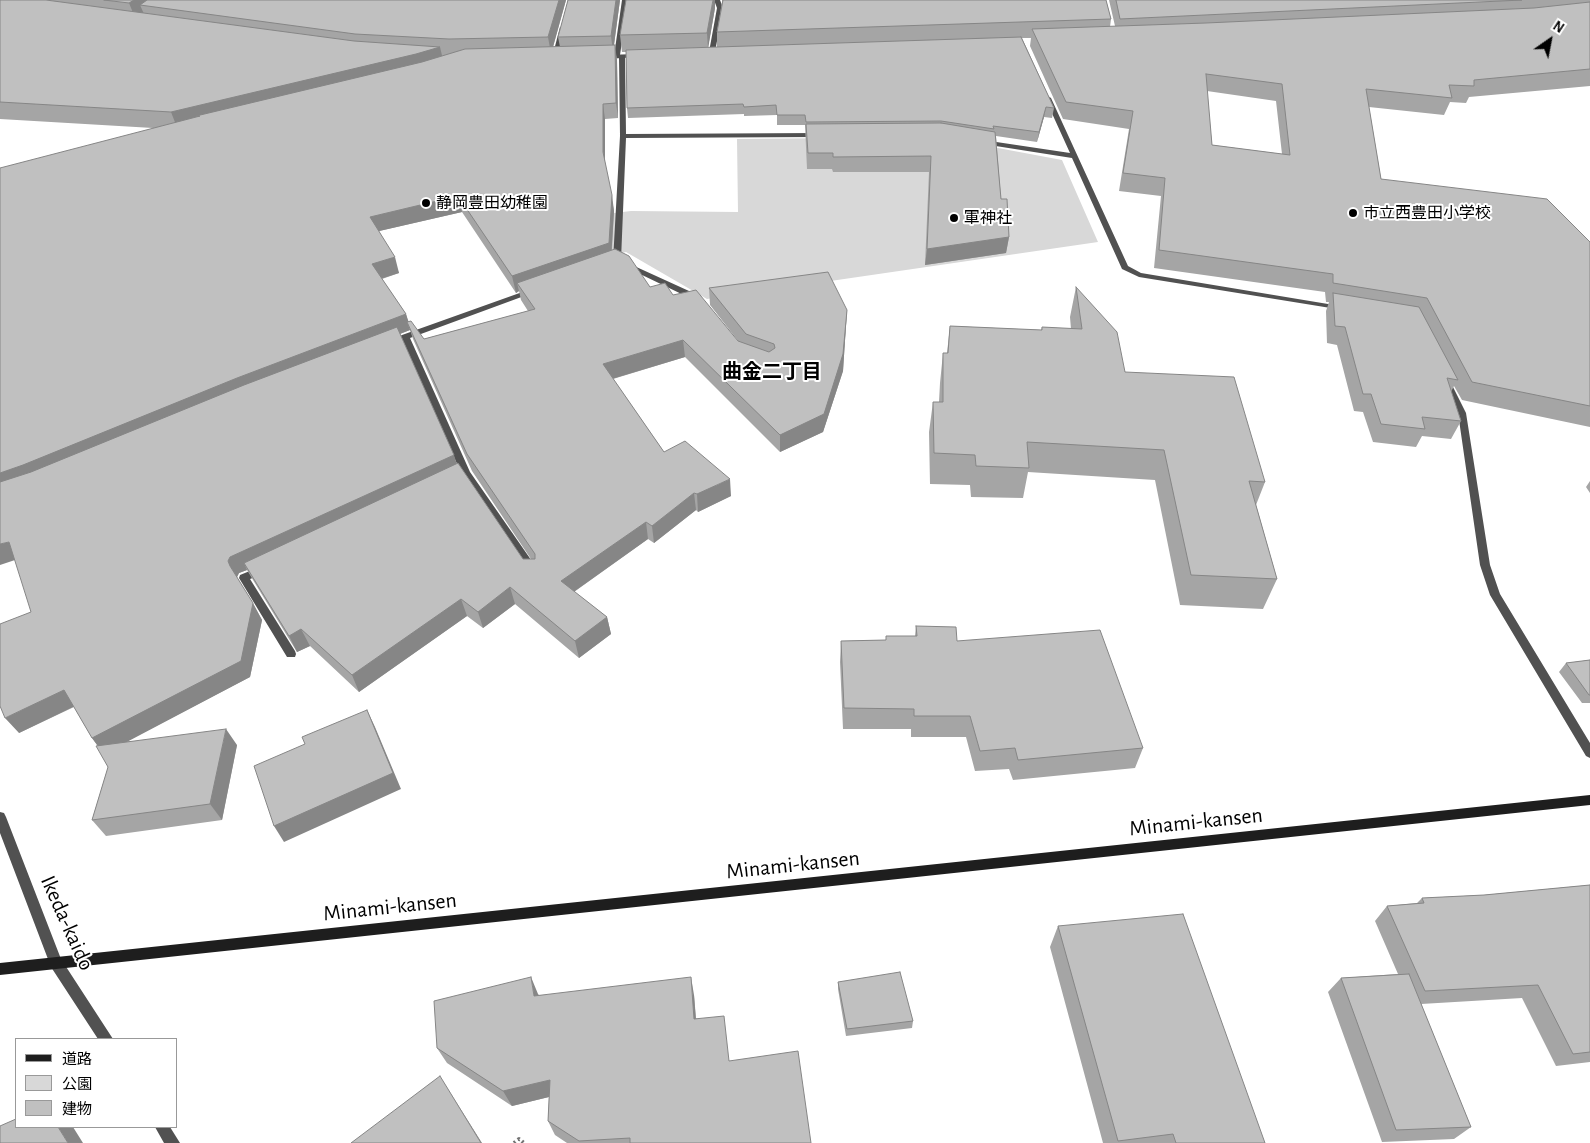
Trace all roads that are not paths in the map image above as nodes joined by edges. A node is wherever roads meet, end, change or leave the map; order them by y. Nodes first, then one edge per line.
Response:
1 (625, 0) edge
2 (717, 0) edge
3 (564, 19) edge
4 (712, 52) junction
5 (721, 52) edge
6 (703, 53) edge
7 (649, 55) edge
8 (620, 56) junction
9 (599, 57) edge
10 (546, 58) edge
11 (555, 58) junction
12 (564, 58) edge
13 (1043, 86) edge
14 (831, 135) edge
15 (622, 136) junction
16 (979, 141) edge
17 (1075, 156) junction
18 (617, 261) junction
19 (608, 265) edge
20 (543, 288) edge
21 (702, 304) edge
22 (1349, 310) edge
23 (405, 337) junction
24 (377, 348) edge
25 (1441, 371) edge
26 (271, 566) edge
27 (533, 572) edge
28 (291, 654) edge
29 (1590, 753) edge
30 (1590, 800) edge
31 (0, 817) edge
32 (56, 963) junction
33 (0, 969) edge
34 (105, 1038) edge
35 (163, 1128) edge
36 (173, 1143) edge

1 - 8 street
2 - 4 street
3 - 11 street
4 - 5 street
4 - 6 street
7 - 8 street
8 - 9 street
8 - 15 street
10 - 11 street
11 - 12 street
13 - 17 street
14 - 15 street
15 - 18 street
16 - 17 street
17 - 22 street
18 - 19 street
18 - 21 street
20 - 23 street
23 - 24 street
23 - 27 street
25 - 29 street
26 - 28 street
30 - 32 main road, Minami-kansen
31 - 32 street, Ikeda-kaido
32 - 33 main road, Minami-kansen
32 - 34 street, Ikeda-kaido
35 - 36 street

